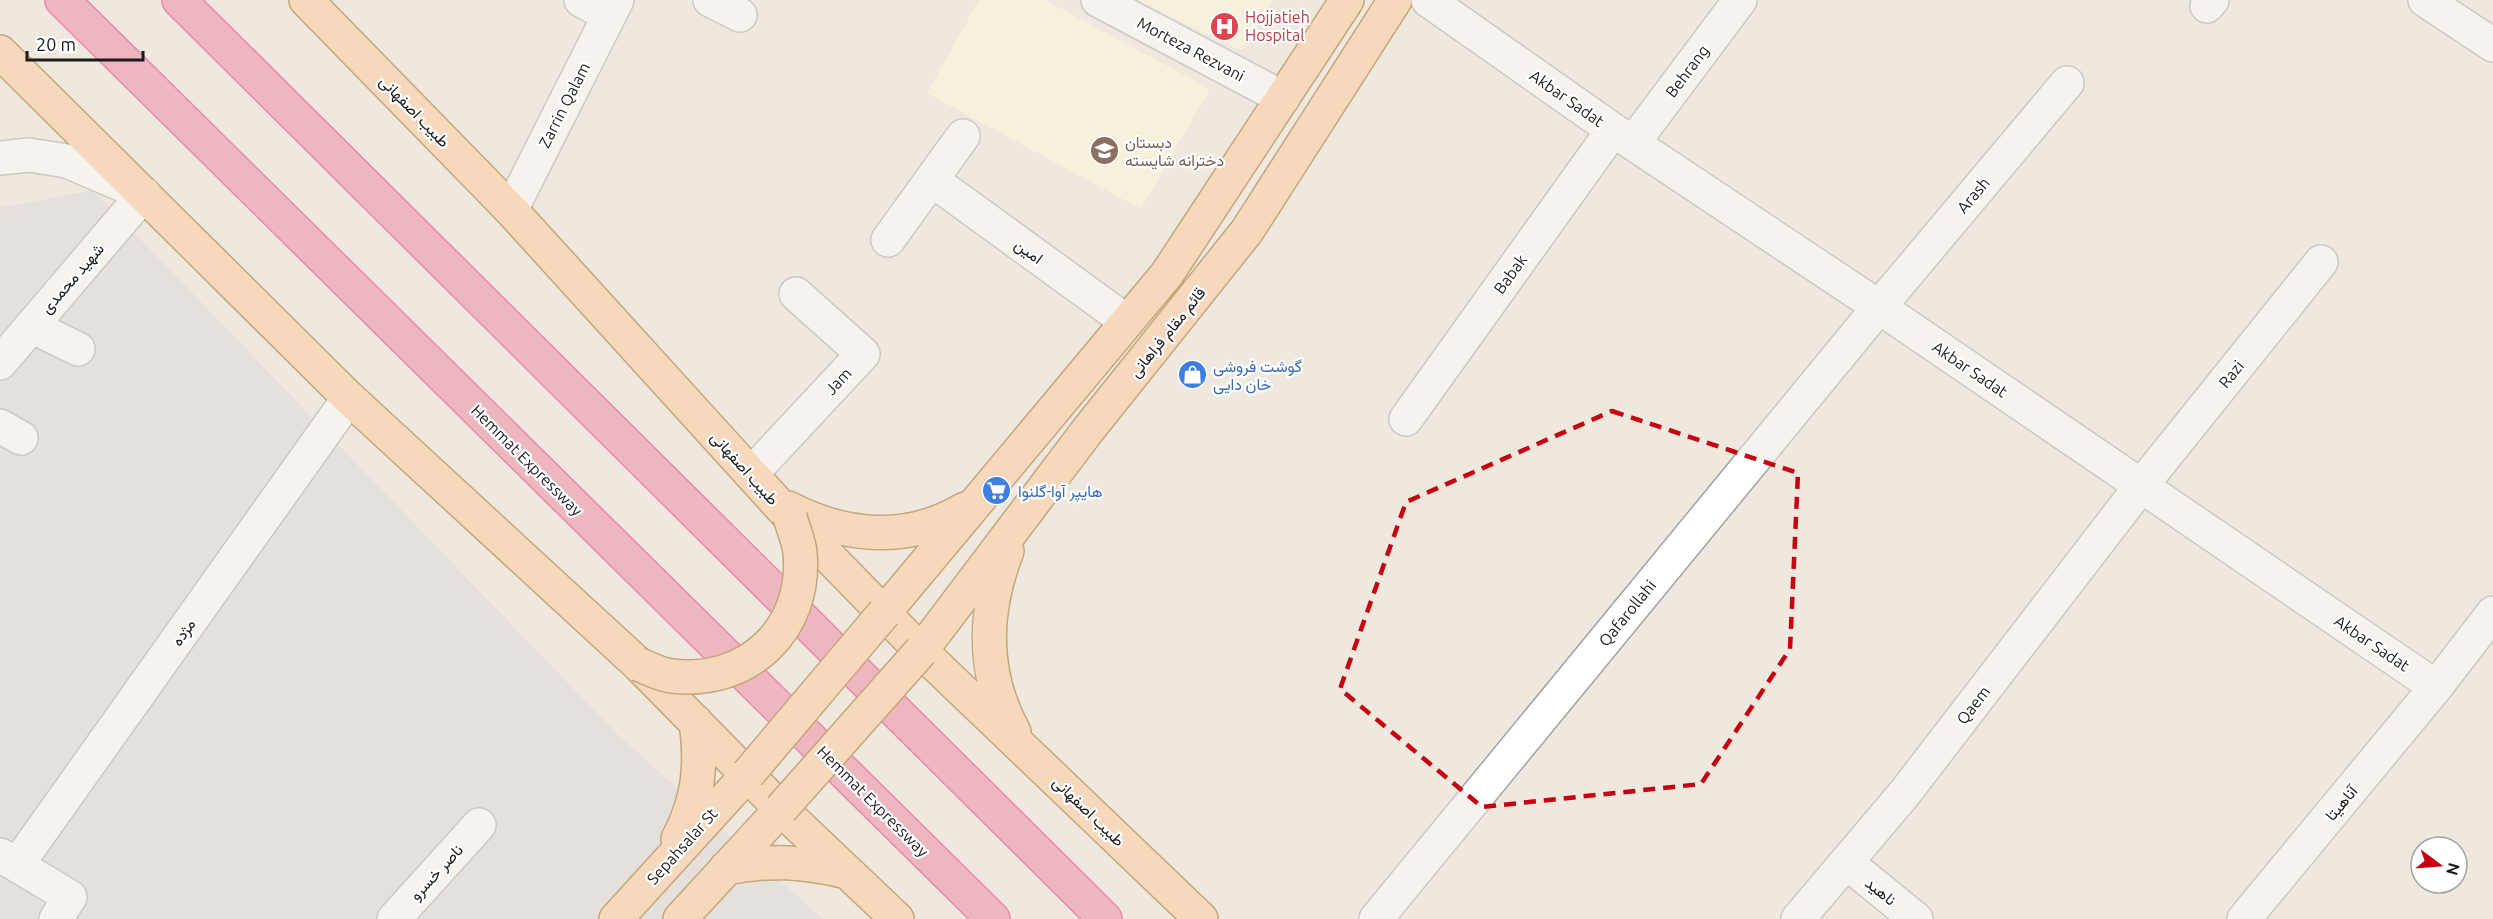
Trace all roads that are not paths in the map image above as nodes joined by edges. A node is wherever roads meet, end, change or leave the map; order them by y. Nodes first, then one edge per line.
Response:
1 (62, 0) edge
2 (179, 0) edge
3 (306, 0) edge
4 (711, 0) edge
5 (1098, 0) edge
6 (1347, 0) edge
7 (1395, 0) edge
8 (1428, 0) edge
9 (1740, 0) edge
10 (2425, 0) edge
11 (602, 5) edge
12 (740, 15) dead end
13 (2493, 45) edge
14 (0, 52) edge
15 (2067, 83) dead end
16 (1283, 98) junction
17 (963, 136) dead end
18 (1623, 136) junction
19 (0, 158) edge
20 (932, 180) junction
21 (144, 194) junction
22 (511, 210) junction
23 (888, 240) dead end
24 (2321, 262) dead end
25 (796, 294) dead end
26 (1879, 307) junction
27 (1126, 321) junction
28 (31, 326) junction
29 (78, 349) dead end
30 (0, 363) edge
31 (349, 398) junction
32 (1406, 419) dead end
33 (752, 474) junction
34 (2141, 486) junction
35 (974, 504) junction
36 (783, 509) junction
37 (1017, 525) junction
38 (884, 613) junction
39 (2493, 613) edge
40 (921, 651) junction
41 (638, 664) junction
42 (2436, 687) junction
43 (696, 722) junction
44 (1024, 749) junction
45 (748, 774) junction
46 (781, 808) junction
47 (479, 825) dead end
48 (8, 860) edge
49 (1846, 862) junction
50 (665, 865) junction
51 (726, 868) junction
52 (847, 872) junction
53 (63, 908) edge
54 (393, 919) edge
55 (616, 919) edge
56 (680, 919) edge
57 (897, 919) edge
58 (993, 919) edge
59 (1105, 919) edge
60 (1201, 919) edge
61 (1376, 919) edge
62 (1798, 919) edge
63 (1916, 919) edge
64 (2244, 919) edge

1 - 58 highway, Hemmat Expressway
2 - 59 highway
3 - 22 main road, طبیب اصفهانی
4 - 12 street
5 - 16 street, Morteza Rezvani
6 - 16 main road
7 - 37 main road, قائم مقام فراهانی
8 - 18 street, Akbar Sadat
9 - 18 street, Behrang
10 - 13 street
11 - 22 street, Zarrin Qalam
14 - 21 main road
15 - 26 street, Arash
16 - 27 main road
17 - 20 street
18 - 26 street, Akbar Sadat
18 - 32 street, Babak
19 - 21 street
20 - 23 street
20 - 27 street, امین
21 - 28 street, شهید محمدی
21 - 31 main road
22 - 33 main road, طبیب اصفهانی
24 - 34 street, Razi
25 - 33 street, Jam
26 - 34 street, Akbar Sadat
26 - 61 street, Qafarollahi
27 - 35 main road
28 - 29 street
28 - 30 street, شهید محمدی
31 - 41 main road
31 - 48 street, مژده
33 - 36 main road, طبیب اصفهانی
34 - 42 street, Akbar Sadat
34 - 49 street, Qaem
35 - 36 main road
35 - 38 main road
36 - 38 main road, طبیب اصفهانی
36 - 41 main road, bridge
37 - 40 main road, قائم مقام فراهانی
37 - 44 main road
38 - 40 main road, طبیب اصفهانی
38 - 45 main road, Sepahsalar St, bridge
39 - 42 street
40 - 44 main road, طبیب اصفهانی
40 - 46 main road, قائم مقام فراهانی, bridge
41 - 43 main road
42 - 64 street, آناهیتا
43 - 45 main road
43 - 50 main road
44 - 60 main road, طبیب اصفهانی
45 - 46 main road
45 - 50 main road, Sepahsalar St
46 - 51 main road
46 - 52 main road
47 - 54 street, ناصر خسرو
48 - 53 street
49 - 62 street, Qaem
49 - 63 street, ناهید
50 - 55 main road, Sepahsalar St
51 - 52 main road
51 - 56 main road
52 - 57 main road

